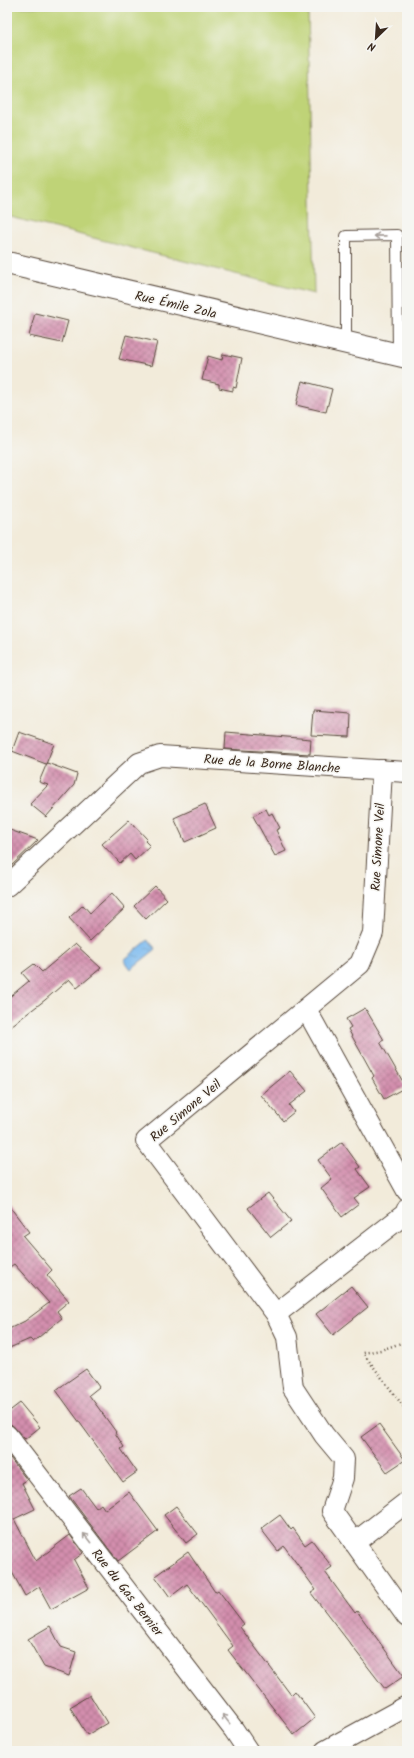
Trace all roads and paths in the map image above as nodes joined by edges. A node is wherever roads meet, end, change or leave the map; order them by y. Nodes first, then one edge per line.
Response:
1 (7, 263) edge
2 (346, 344) junction
3 (403, 356) edge
4 (382, 770) junction
5 (407, 772) edge
6 (7, 886) edge
7 (306, 1009) junction
8 (407, 1191) edge
9 (407, 1208) edge
10 (276, 1314) junction
11 (407, 1341) edge
12 (407, 1411) edge
13 (7, 1435) edge
14 (407, 1502) edge
15 (354, 1543) junction
16 (407, 1617) edge
17 (407, 1706) edge
18 (248, 1751) edge
19 (325, 1751) edge

1 - 2 street, Rue Émile Zola
2 - 3 street, Rue Émile Zola
3 -> 2 lane
4 - 5 street, Rue de la Borne Blanche
4 - 6 street, Rue de la Borne Blanche
4 - 7 street, Rue Simone Veil
7 - 8 street
7 - 10 street, Rue Simone Veil
9 - 10 street
10 - 15 street, Rue Simone Veil
11 - 12 path
18 -> 13 street, Rue du Gas Bernier
14 - 15 street
15 - 16 street
17 - 19 street

